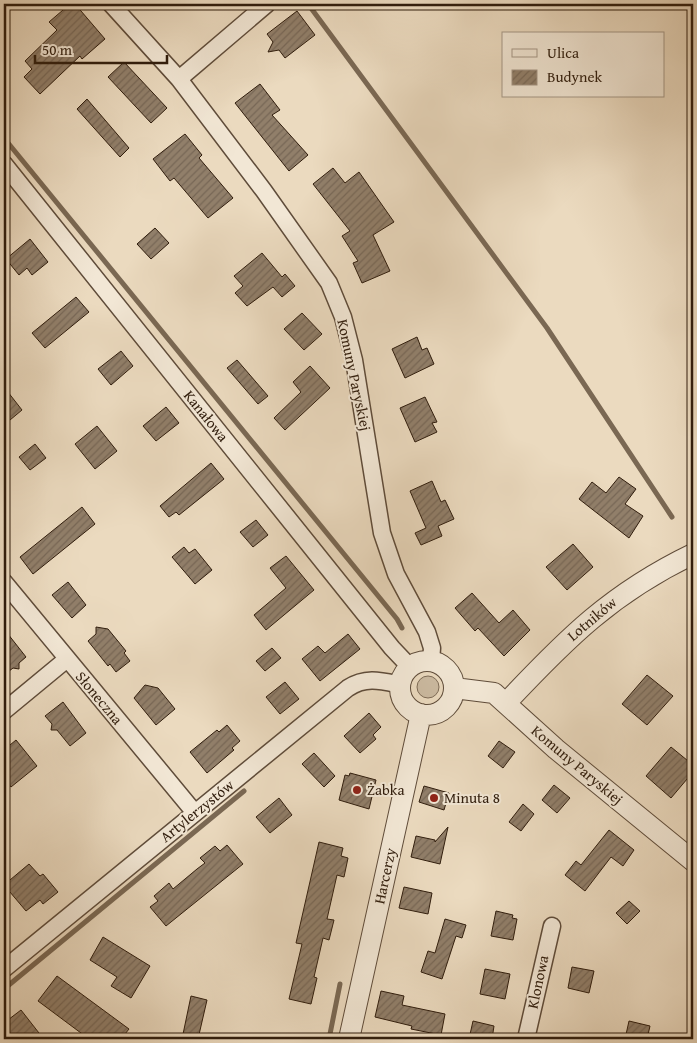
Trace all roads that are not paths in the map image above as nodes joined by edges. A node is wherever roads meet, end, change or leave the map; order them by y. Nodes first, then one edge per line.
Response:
1 (111, 4) edge
2 (268, 4) edge
3 (179, 79) junction
4 (4, 164) edge
5 (693, 554) edge
6 (4, 582) edge
7 (67, 659) junction
8 (431, 661) junction
9 (410, 667) junction
10 (401, 685) junction
11 (454, 688) junction
12 (506, 703) junction
13 (4, 711) edge
14 (421, 714) junction
15 (195, 813) junction
16 (693, 861) edge
17 (552, 926) dead end
18 (4, 969) edge
19 (349, 1039) edge
20 (526, 1039) edge

1 - 3 street, Komuny Paryskiej
2 - 3 street
3 - 8 street, Komuny Paryskiej
4 - 9 street, Kanałowa
5 - 12 street, Lotników
6 - 7 street, Słoneczna
7 - 13 street
7 - 15 street, Słoneczna
8 - 9 street
8 - 11 street
9 - 10 street
10 - 14 street
10 - 15 street, Artylerzystów
11 - 12 street, Komuny Paryskiej
11 - 14 street
12 - 16 street, Komuny Paryskiej
14 - 19 street, Harcerzy
15 - 18 street, Artylerzystów
17 - 20 street, Klonowa

